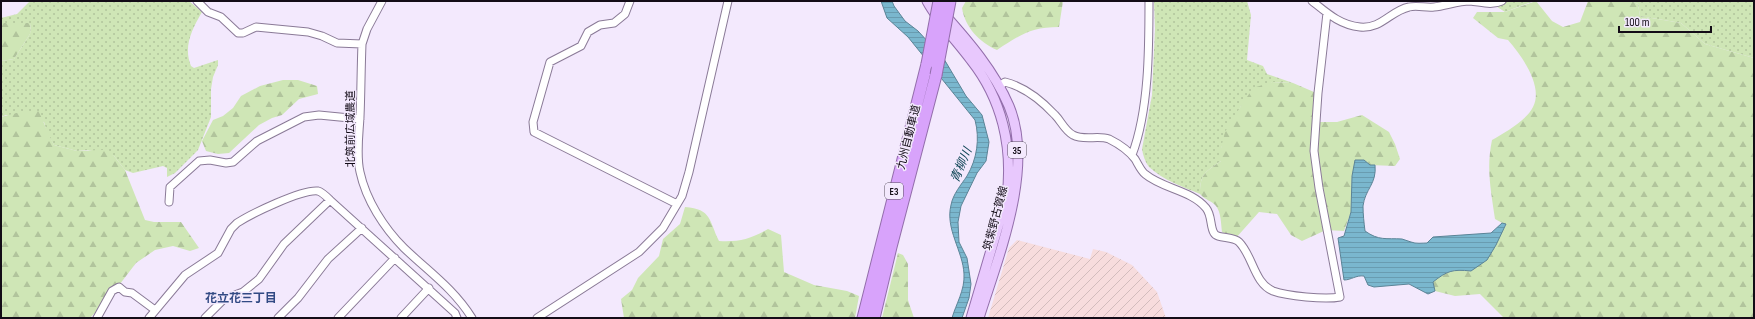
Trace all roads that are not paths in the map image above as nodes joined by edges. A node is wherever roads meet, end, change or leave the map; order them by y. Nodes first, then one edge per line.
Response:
1 (197, 1) edge
2 (382, 1) edge
3 (630, 1) edge
4 (728, 1) edge
5 (927, 1) edge
6 (938, 1) edge
7 (950, 1) edge
8 (1149, 1) edge
9 (1312, 1) edge
10 (1502, 1) edge
11 (1327, 13) junction
12 (362, 44) junction
13 (999, 86) junction
14 (360, 119) junction
15 (1132, 155) junction
16 (330, 200) junction
17 (168, 202) dead end
18 (677, 204) junction
19 (362, 228) junction
20 (396, 258) junction
21 (429, 288) junction
22 (155, 310) junction
23 (97, 318) edge
24 (148, 318) edge
25 (205, 318) edge
26 (278, 318) edge
27 (338, 318) edge
28 (401, 318) edge
29 (457, 318) edge
30 (472, 318) edge
31 (538, 318) edge
32 (863, 318) edge
33 (874, 318) edge
34 (971, 318) edge
35 (979, 318) edge

1 - 12 street
2 - 12 street, 北筑前広域農道
3 - 18 street
4 - 18 street
5 - 34 main road, 筑紫野古賀線 / 35
6 - 13 main road, 筑紫野古賀線 / 35
6 - 32 highway, 九州自動車道 / E3, bridge
7 - 33 highway, 九州自動車道 / E3, bridge
8 - 15 street
9 - 11 street
10 - 11 street
11 - 15 street
12 - 14 street, 北筑前広域農道
13 - 15 street
13 - 35 main road, 筑紫野古賀線 / 35
14 - 17 street
14 - 30 street, 北筑前広域農道
16 - 19 street
16 - 22 street
16 - 25 street
18 - 31 street
19 - 20 street
19 - 26 street
20 - 21 street
20 - 27 street
21 - 28 street
21 - 29 street
22 - 23 street
22 - 24 street

